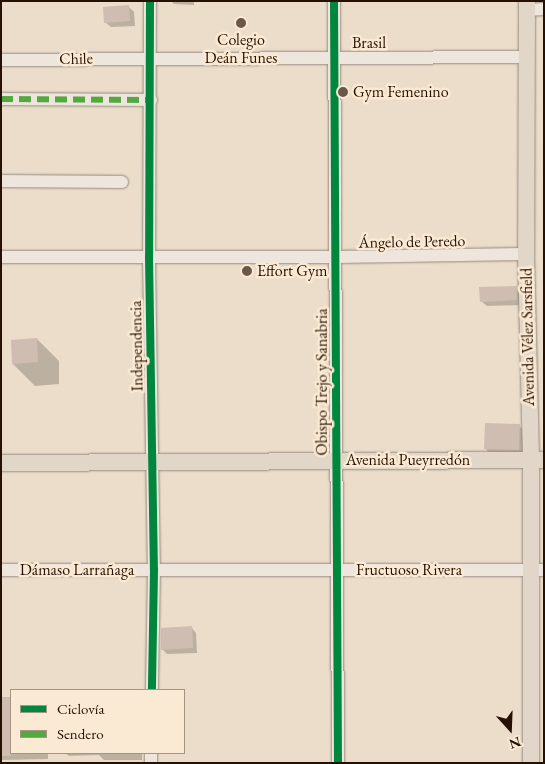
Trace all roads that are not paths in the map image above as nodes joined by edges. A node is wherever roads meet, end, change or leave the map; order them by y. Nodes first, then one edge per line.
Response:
1 (150, 1) edge
2 (334, 1) edge
3 (527, 5) edge
4 (544, 9) edge
5 (334, 57) junction
6 (527, 57) junction
7 (151, 58) junction
8 (1, 60) edge
9 (1, 99) edge
10 (151, 100) junction
11 (1, 181) edge
12 (122, 182) dead end
13 (526, 254) junction
14 (1, 257) edge
15 (149, 257) junction
16 (336, 257) junction
17 (335, 460) junction
18 (537, 460) edge
19 (153, 462) junction
20 (1, 463) edge
21 (1, 570) edge
22 (154, 570) junction
23 (337, 570) junction
24 (538, 570) edge
25 (152, 689) edge
26 (338, 763) edge
27 (531, 763) edge

1 - 7 street, Independencia
2 - 5 street, Obispo Trejo y Sanabria
3 - 4 street
3 - 6 main road, Avenida Vélez Sarsfield
5 - 6 street, Brasil
5 - 7 street, Brasil
5 - 16 street, Obispo Trejo y Sanabria
6 - 13 main road, Avenida Vélez Sarsfield
7 - 8 street, Chile
7 - 10 street, Independencia
9 - 10 street
10 - 15 street, Independencia
11 - 12 street
13 - 16 street, Ángelo de Peredo
13 - 18 main road, Avenida Vélez Sarsfield
14 - 15 street, Ángelo de Peredo
15 - 16 street, Ángelo de Peredo
15 - 19 street, Independencia
16 - 17 street, Obispo Trejo y Sanabria
17 - 18 main road, Avenida Pueyrredón
17 - 19 main road, Avenida Pueyrredón
17 - 23 street, Obispo Trejo y Sanabria
18 - 24 main road, Avenida Vélez Sarsfield
19 - 20 main road, Avenida Pueyrredón
19 - 22 street, Independencia
21 - 22 street, Dámaso Larrañaga
22 - 23 street, Fructuoso Rivera
22 - 25 street, Independencia
23 - 24 street, Fructuoso Rivera
23 - 26 street, Obispo Trejo y Sanabria
24 - 27 main road, Avenida Vélez Sarsfield

